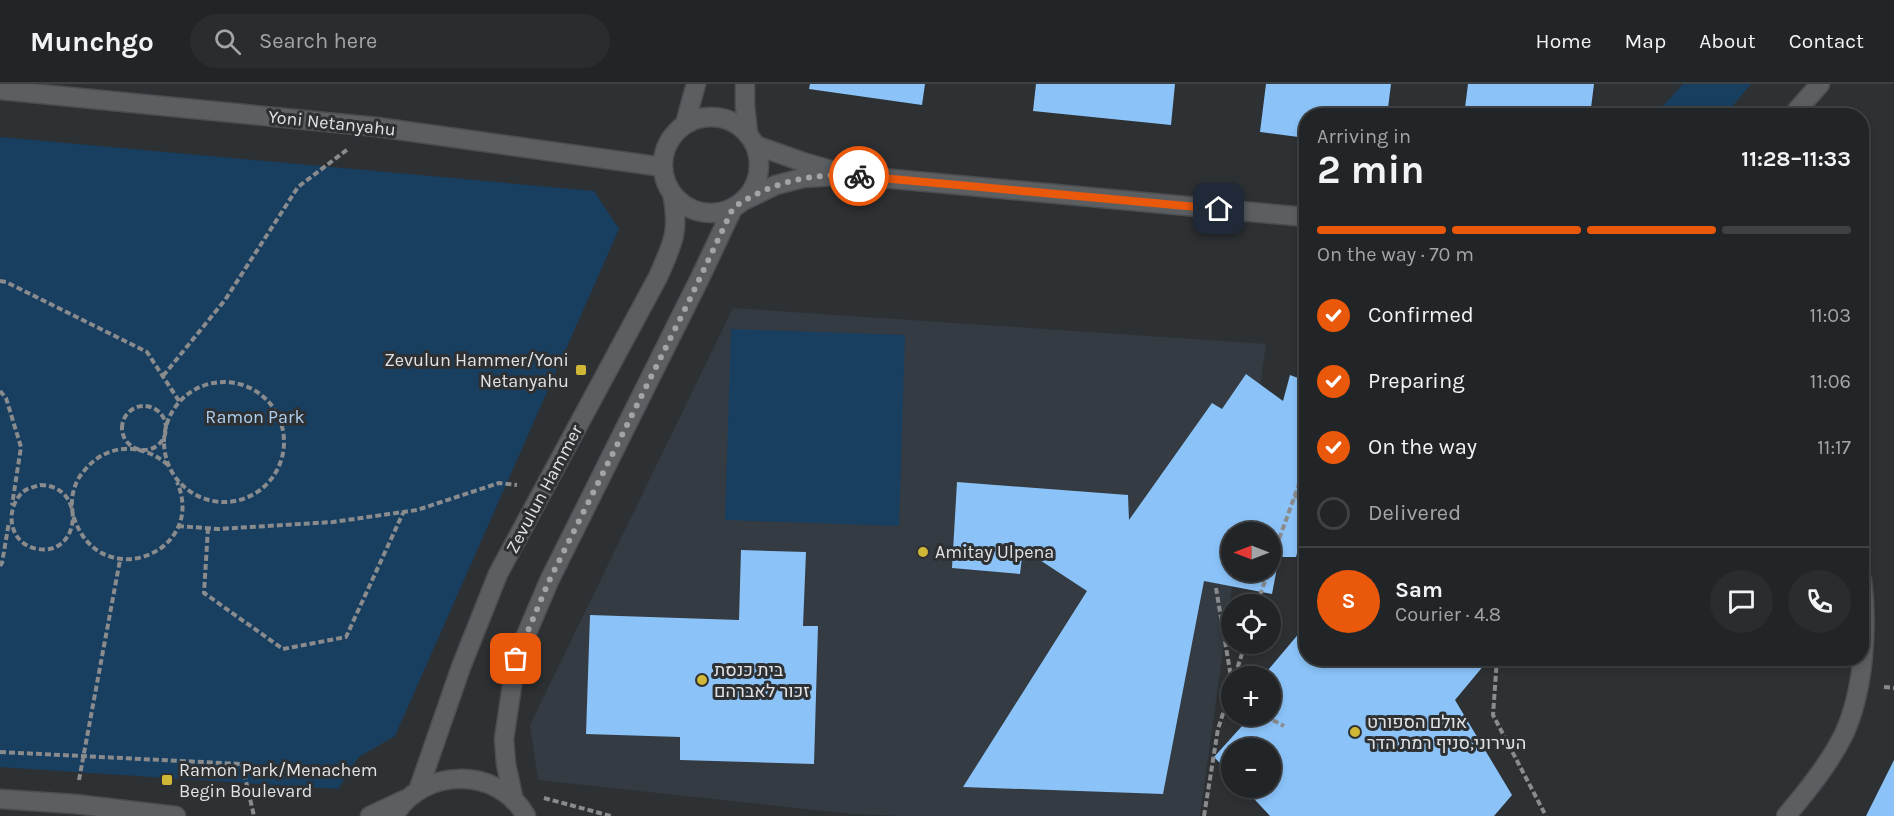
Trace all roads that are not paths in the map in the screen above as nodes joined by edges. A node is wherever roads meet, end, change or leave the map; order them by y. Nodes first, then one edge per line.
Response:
1 (696, 84) edge
2 (746, 84) edge
3 (1820, 84) edge
4 (0, 90) edge
5 (1799, 108) edge
6 (685, 124) junction
7 (752, 139) junction
8 (663, 167) junction
9 (850, 175) junction
10 (672, 193) junction
11 (739, 204) junction
12 (1299, 216) edge
13 (1861, 666) edge
14 (413, 795) junction
15 (0, 799) edge
16 (514, 801) junction
17 (176, 816) edge
18 (370, 816) edge
19 (394, 816) edge
20 (526, 816) edge
21 (1786, 816) edge

1 - 6 street
2 - 7 street
3 - 5 street
4 - 8 street, Yoni Netanyahu
6 - 7 street
6 - 8 street
7 - 9 street
7 - 11 street
8 - 10 street
9 - 11 street
9 - 12 street
10 - 11 street
10 - 14 street, Zevulun Hammer
11 - 16 street
13 - 21 street
14 - 16 street
14 - 18 street
14 - 19 street
15 - 17 street
16 - 20 street

